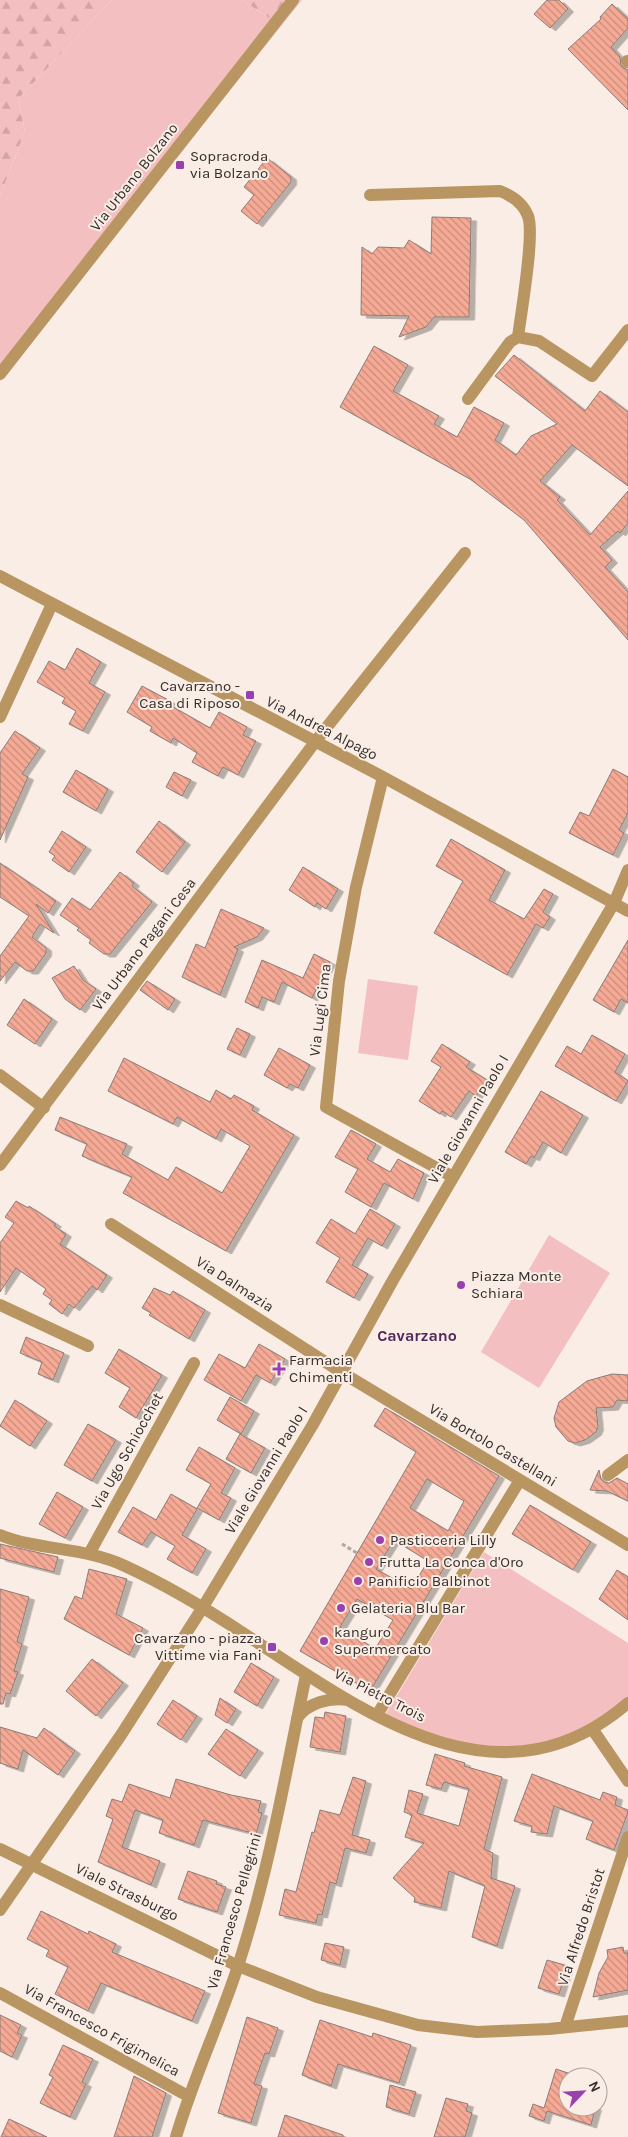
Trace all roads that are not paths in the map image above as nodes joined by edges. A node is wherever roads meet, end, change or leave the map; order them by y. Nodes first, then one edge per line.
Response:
1 (293, 0) edge
2 (370, 195) dead end
3 (628, 330) edge
4 (518, 337) junction
5 (0, 374) edge
6 (468, 399) dead end
7 (465, 553) dead end
8 (0, 576) edge
9 (52, 604) junction
10 (0, 717) edge
11 (314, 742) junction
12 (383, 777) junction
13 (628, 870) edge
14 (614, 903) junction
15 (628, 912) edge
16 (0, 1075) edge
17 (44, 1108) junction
18 (0, 1166) edge
19 (453, 1177) junction
20 (111, 1224) dead end
21 (0, 1305) edge
22 (88, 1346) dead end
23 (194, 1363) dead end
24 (341, 1372) junction
25 (628, 1460) edge
26 (608, 1475) dead end
27 (520, 1480) junction
28 (0, 1535) edge
29 (628, 1545) edge
30 (89, 1554) junction
31 (203, 1607) junction
32 (306, 1674) junction
33 (351, 1701) junction
34 (628, 1703) edge
35 (377, 1715) junction
36 (297, 1718) junction
37 (593, 1730) junction
38 (628, 1781) edge
39 (628, 1837) edge
40 (0, 1849) edge
41 (32, 1864) junction
42 (0, 1910) edge
43 (238, 1966) junction
44 (0, 1993) edge
45 (628, 2022) edge
46 (565, 2027) junction
47 (188, 2096) junction
48 (176, 2137) edge

1 - 5 street, Via Urbano Bolzano
2 - 4 street
3 - 4 street
4 - 6 street
7 - 11 street, Via Urbano Pagani Cesa
8 - 9 street, Via Andrea Alpago
9 - 10 street
9 - 11 street, Via Andrea Alpago
11 - 12 street, Via Andrea Alpago
11 - 17 street, Via Urbano Pagani Cesa
12 - 14 street, Via Andrea Alpago
12 - 19 street, Via Lugi Cima
13 - 14 street, Viale Giovanni Paolo I
14 - 15 street, Via Andrea Alpago
14 - 19 street, Viale Giovanni Paolo I
16 - 17 street
17 - 18 street, Via Urbano Pagani Cesa
19 - 24 street, Viale Giovanni Paolo I
20 - 24 street, Via Dalmazia
21 - 22 street
23 - 30 street, Via Ugo Schiocchet
24 - 27 street, Via Bortolo Castellani
24 - 31 street, Viale Giovanni Paolo I
25 - 26 street
27 - 29 street, Via Bortolo Castellani
27 - 35 street
28 - 30 street
30 - 31 street
31 - 32 street, Via Pietro Trois
31 - 41 street, Viale Giovanni Paolo I
32 - 33 street, Via Pietro Trois
32 - 36 street, Via Francesco Pellegrini
33 - 35 street, Via Pietro Trois
33 - 36 street
34 - 37 street, Via Pietro Trois
35 - 37 street, Via Pietro Trois
36 - 43 street, Via Francesco Pellegrini
37 - 38 street
39 - 46 street, Via Alfredo Bristot
40 - 41 street, Viale Strasburgo
41 - 42 street, Viale Giovanni Paolo I
41 - 43 street, Viale Strasburgo
43 - 46 street, Viale Strasburgo
43 - 47 street, Via Francesco Pellegrini
44 - 47 street, Via Francesco Frigimelica
45 - 46 street, Viale Strasburgo
47 - 48 street, Via Francesco Pellegrini

